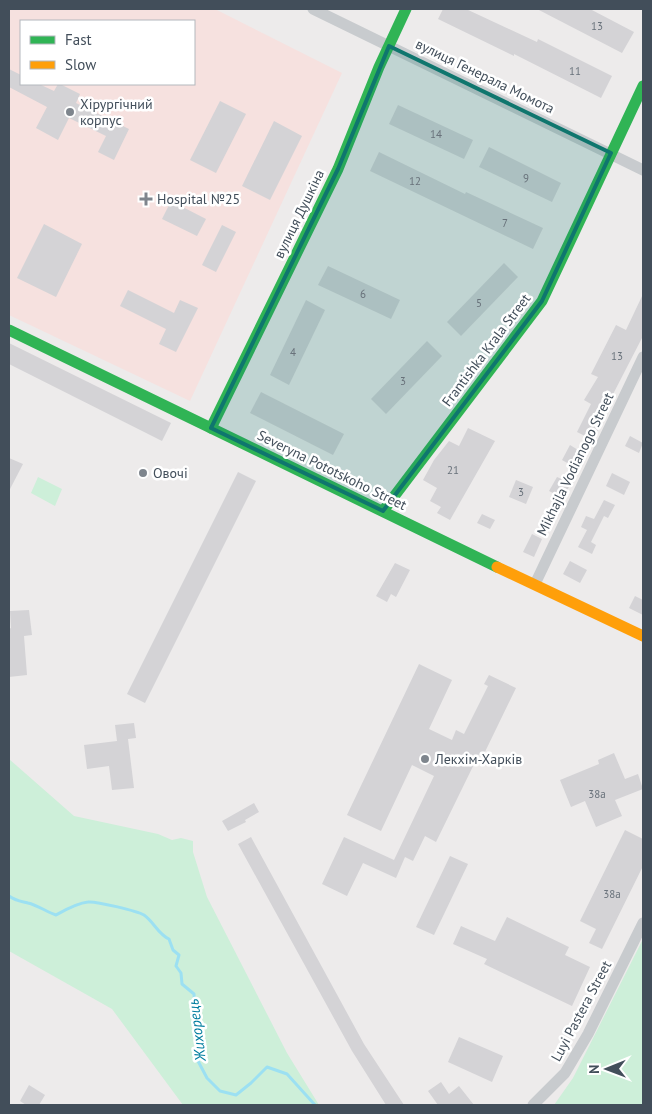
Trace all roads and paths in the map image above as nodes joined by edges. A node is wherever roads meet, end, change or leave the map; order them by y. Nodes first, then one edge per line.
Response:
1 (313, 9) edge
2 (406, 9) edge
3 (389, 46) junction
4 (643, 86) edge
5 (611, 153) junction
6 (643, 170) edge
7 (9, 330) edge
8 (643, 357) edge
9 (211, 428) junction
10 (383, 512) junction
11 (535, 584) junction
12 (643, 636) edge
13 (643, 923) edge
14 (533, 1105) edge

1 - 3 street, вулиця Генерала Момота
2 - 3 street, вулиця Душкіна
3 - 5 street, вулиця Генерала Момота
3 - 9 street, вулиця Душкіна
4 - 5 street, Frantishka Krala Street
5 - 6 street, вулиця Генерала Момота
5 - 10 street, Frantishka Krala Street
7 - 9 street, Severyna Pototskoho Street
8 - 11 street, Mikhajla Vodianogo Street
9 - 10 street, Severyna Pototskoho Street
10 - 11 street, Severyna Pototskoho Street
11 - 12 street, Severyna Pototskoho Street
13 - 14 street, Luyi Pastera Street

